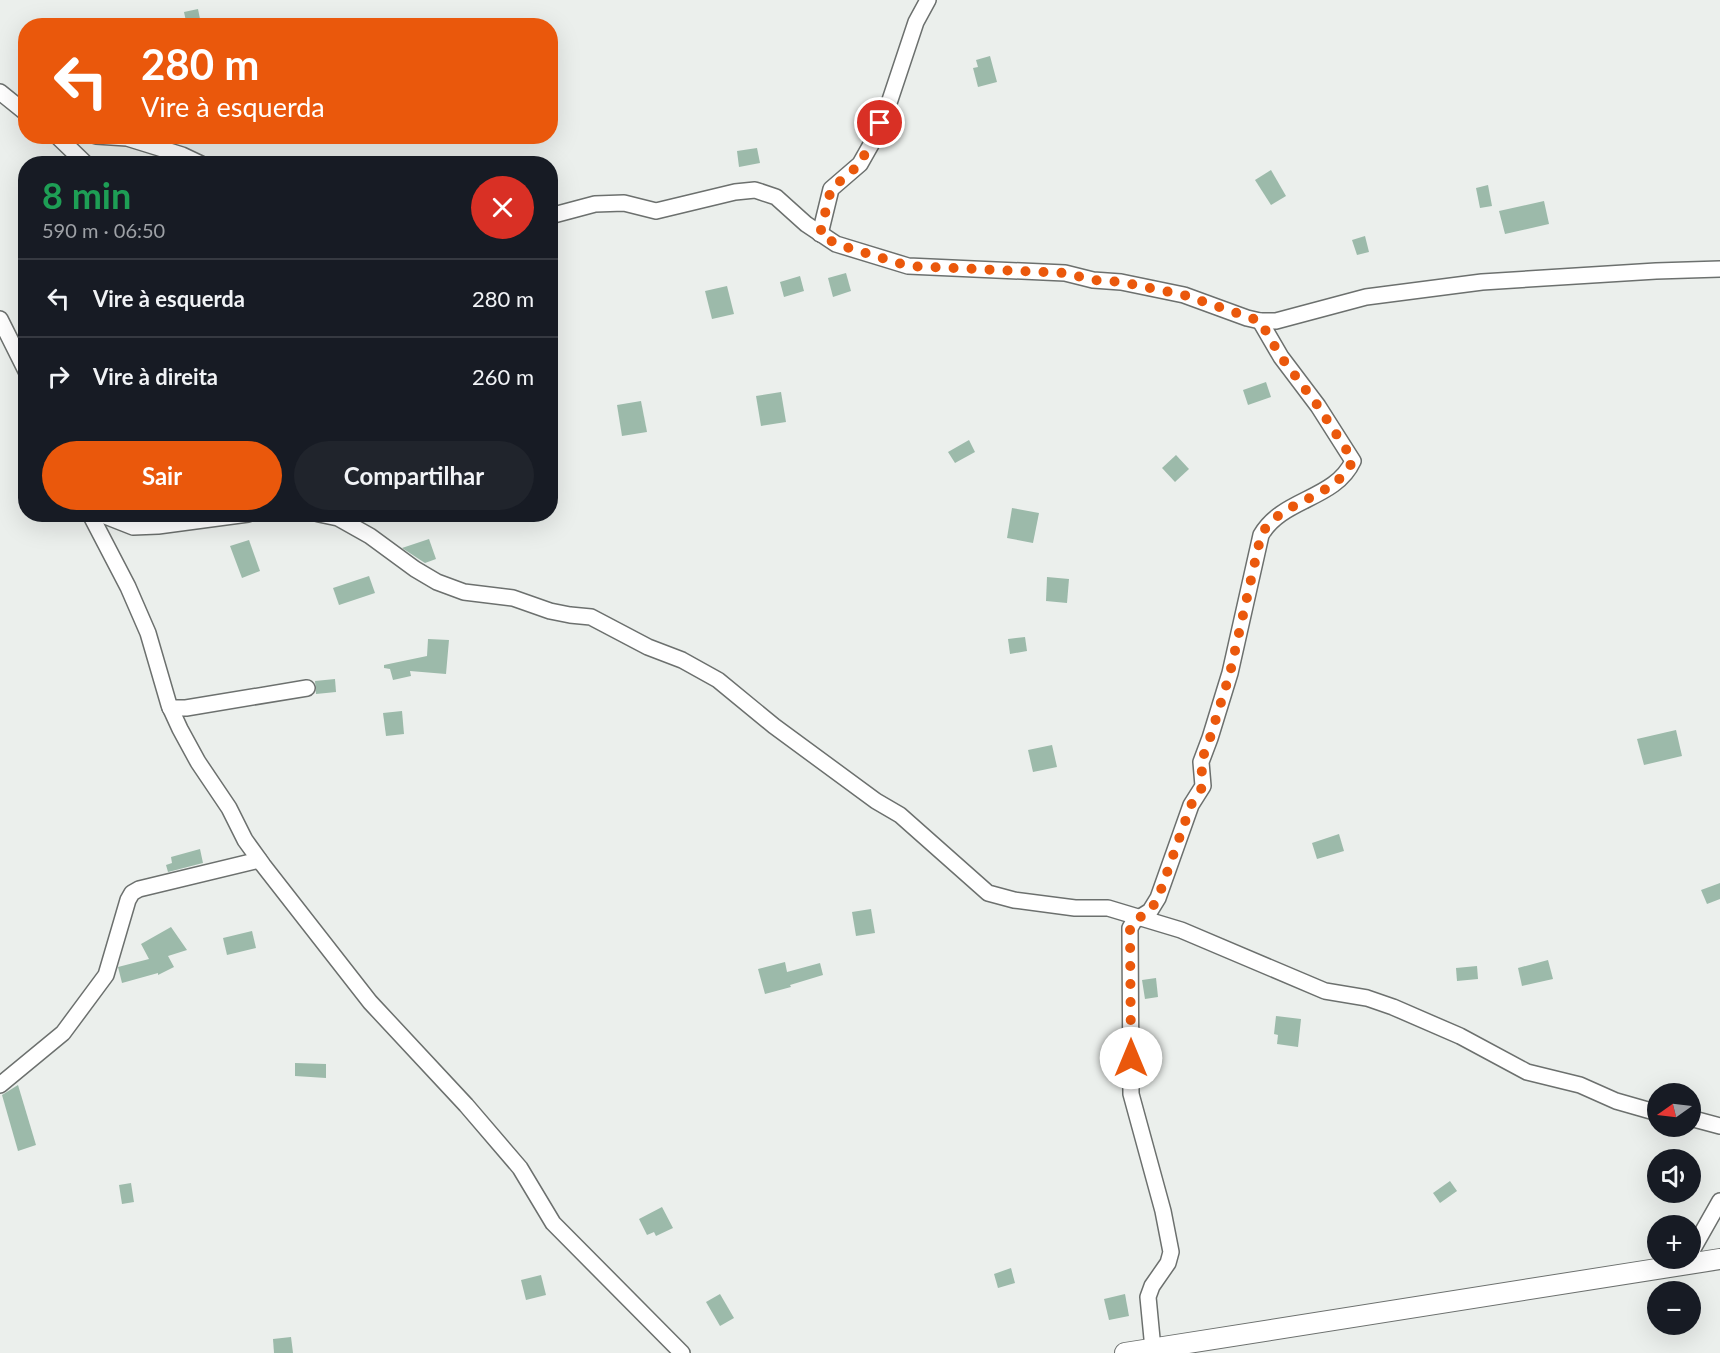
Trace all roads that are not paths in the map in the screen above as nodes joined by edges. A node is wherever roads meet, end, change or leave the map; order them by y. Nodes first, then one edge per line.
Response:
1 (928, 0) edge
2 (0, 92) edge
3 (18, 107) edge
4 (65, 144) edge
5 (146, 144) edge
6 (78, 156) edge
7 (184, 156) edge
8 (558, 214) edge
9 (820, 234) junction
10 (1720, 269) edge
11 (0, 318) edge
12 (1260, 321) junction
13 (18, 355) edge
14 (94, 522) edge
15 (120, 522) edge
16 (188, 522) edge
17 (345, 522) edge
18 (307, 688) dead end
19 (170, 708) junction
20 (259, 860) junction
21 (1140, 917) junction
22 (0, 1085) edge
23 (1647, 1110) edge
24 (1701, 1121) edge
25 (1720, 1126) edge
26 (1720, 1201) edge
27 (1701, 1234) edge
28 (1720, 1258) edge
29 (1701, 1259) edge
30 (1647, 1266) edge
31 (1153, 1349) junction
32 (682, 1353) edge
33 (1125, 1353) edge

1 - 9 street
2 - 3 street
4 - 6 street
5 - 7 street
8 - 9 street
9 - 12 street
10 - 12 street
11 - 13 street
12 - 21 street
14 - 19 street
15 - 16 street
17 - 21 street
18 - 19 street
19 - 20 street
20 - 22 street
20 - 32 street
21 - 23 street
21 - 31 street
24 - 25 street
26 - 27 street
28 - 29 street
30 - 31 street
31 - 33 street

